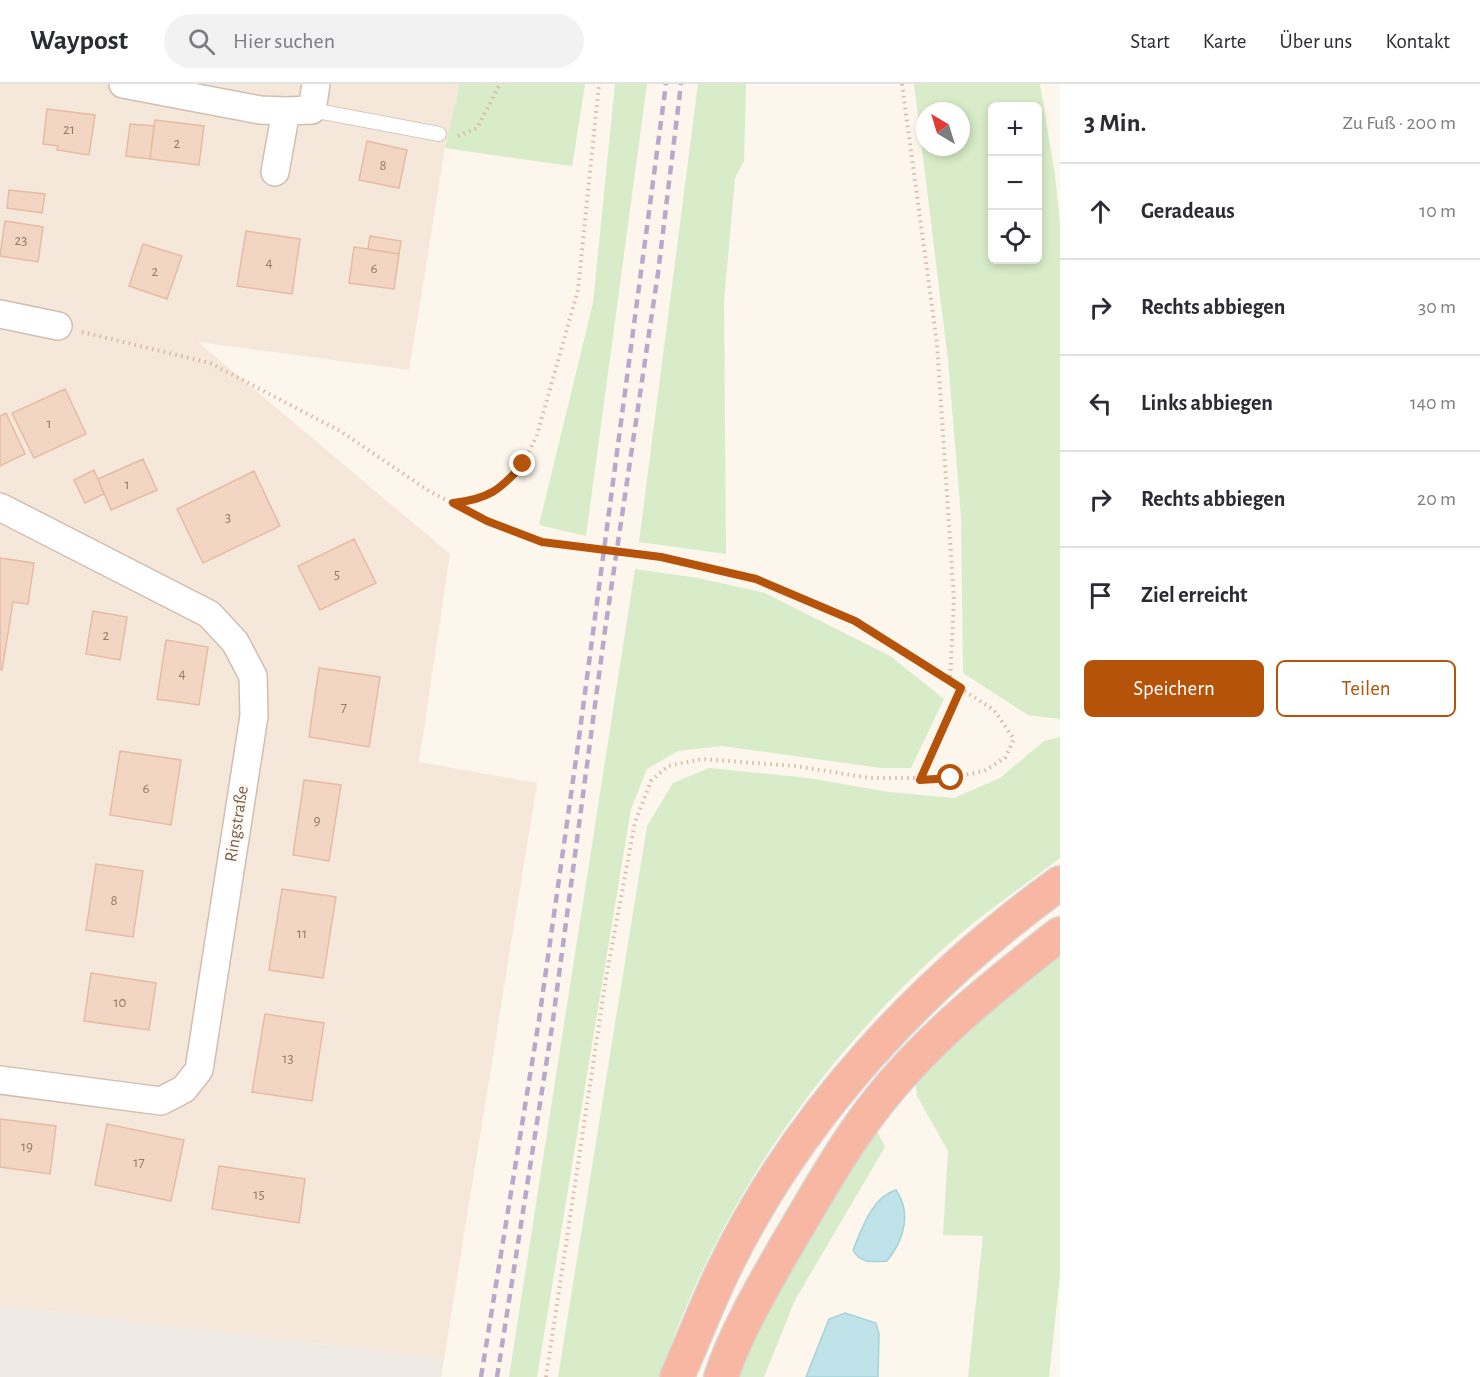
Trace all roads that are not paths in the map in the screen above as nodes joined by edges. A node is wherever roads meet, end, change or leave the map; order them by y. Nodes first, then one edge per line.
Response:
1 (123, 84) edge
2 (314, 97) edge
3 (285, 111) junction
4 (439, 134) road end
5 (275, 172) dead end
6 (0, 314) edge
7 (58, 326) road end
8 (0, 507) edge
9 (1060, 883) edge
10 (1060, 934) edge
11 (0, 1080) edge
12 (677, 1377) edge
13 (721, 1377) edge

1 - 3 street
2 - 3 street
2 - 4 lane
3 - 5 street
6 - 7 street
8 - 11 street, Ringstraße
9 - 12 highway
10 - 13 highway

